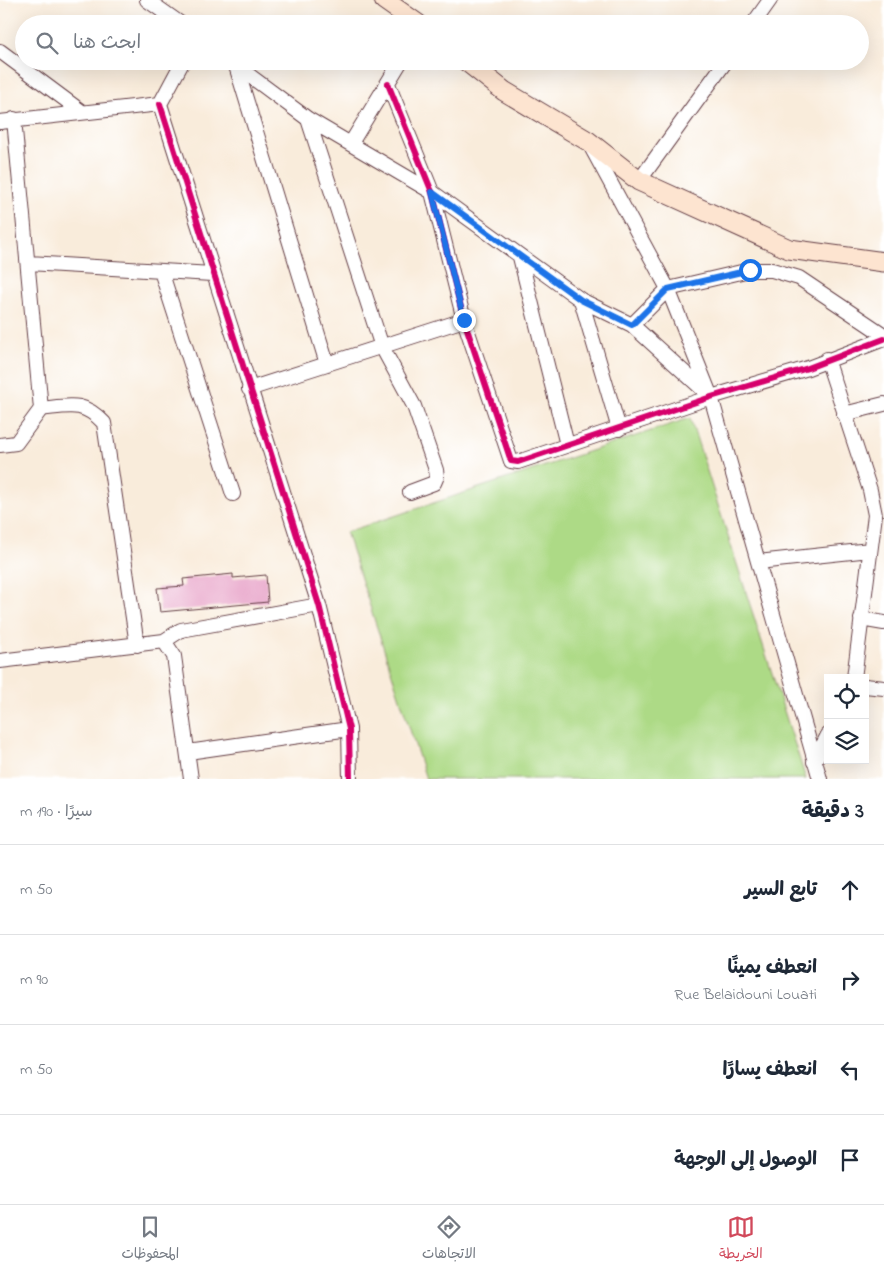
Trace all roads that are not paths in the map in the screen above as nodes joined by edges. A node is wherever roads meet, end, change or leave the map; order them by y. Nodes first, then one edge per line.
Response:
1 (147, 0) edge
2 (384, 0) edge
3 (770, 0) edge
4 (168, 15) edge
5 (405, 15) edge
6 (759, 15) edge
7 (0, 51) edge
8 (15, 62) edge
9 (26, 70) edge
10 (178, 70) edge
11 (235, 70) edge
12 (243, 70) edge
13 (395, 70) edge
14 (477, 70) edge
15 (719, 70) edge
16 (388, 84) junction
17 (160, 104) junction
18 (82, 112) junction
19 (308, 118) junction
20 (7, 121) edge
21 (588, 141) junction
22 (350, 143) junction
23 (639, 181) junction
24 (432, 192) junction
25 (520, 258) junction
26 (884, 262) edge
27 (29, 263) junction
28 (161, 271) junction
29 (212, 274) junction
30 (668, 289) junction
31 (581, 300) junction
32 (464, 320) junction
33 (632, 325) junction
34 (884, 335) edge
35 (884, 339) edge
36 (382, 347) junction
37 (827, 359) junction
38 (327, 364) junction
39 (249, 389) junction
40 (711, 397) junction
41 (884, 404) edge
42 (41, 409) junction
43 (844, 414) junction
44 (620, 429) junction
45 (0, 445) edge
46 (566, 445) junction
47 (410, 492) dead end
48 (232, 494) dead end
49 (879, 515) edge
50 (870, 550) junction
51 (758, 562) junction
52 (319, 605) junction
53 (861, 619) junction
54 (884, 622) edge
55 (164, 641) junction
56 (137, 644) junction
57 (0, 661) edge
58 (854, 674) edge
59 (869, 686) edge
60 (884, 688) edge
61 (349, 729) junction
62 (824, 743) edge
63 (188, 752) junction
64 (814, 762) junction
65 (191, 779) edge
66 (350, 779) edge
67 (820, 779) edge

1 - 4 street
2 - 5 main road
3 - 6 street
7 - 8 street
9 - 18 street
10 - 17 street
11 - 38 street
12 - 19 street
13 - 16 street
14 - 21 main road
15 - 23 street
16 - 22 street
16 - 24 street
17 - 18 street
17 - 29 street
18 - 20 street
19 - 22 street
19 - 36 street
20 - 27 street
21 - 23 main road
21 - 30 street
22 - 24 street
23 - 26 main road
24 - 25 street
24 - 32 street
25 - 31 street
25 - 46 street
27 - 28 street
27 - 42 street
28 - 29 street
28 - 48 street
29 - 39 street
30 - 33 street
30 - 34 street
30 - 40 street
31 - 33 street
31 - 44 street
32 - 36 street
32 - 46 street
33 - 40 street
35 - 37 street
36 - 38 street
36 - 47 street
37 - 40 street
37 - 43 street
38 - 39 street
39 - 52 street
40 - 44 street
40 - 51 street
41 - 43 street
42 - 45 street
42 - 56 street
43 - 49 street
44 - 46 street
49 - 50 street
50 - 51 street
50 - 53 street
51 - 64 street
52 - 55 street
52 - 61 street
53 - 54 street
53 - 58 street
55 - 56 street
55 - 63 street
56 - 57 street
59 - 60 street
61 - 63 street
61 - 66 street
62 - 64 street
63 - 65 street
64 - 67 street

